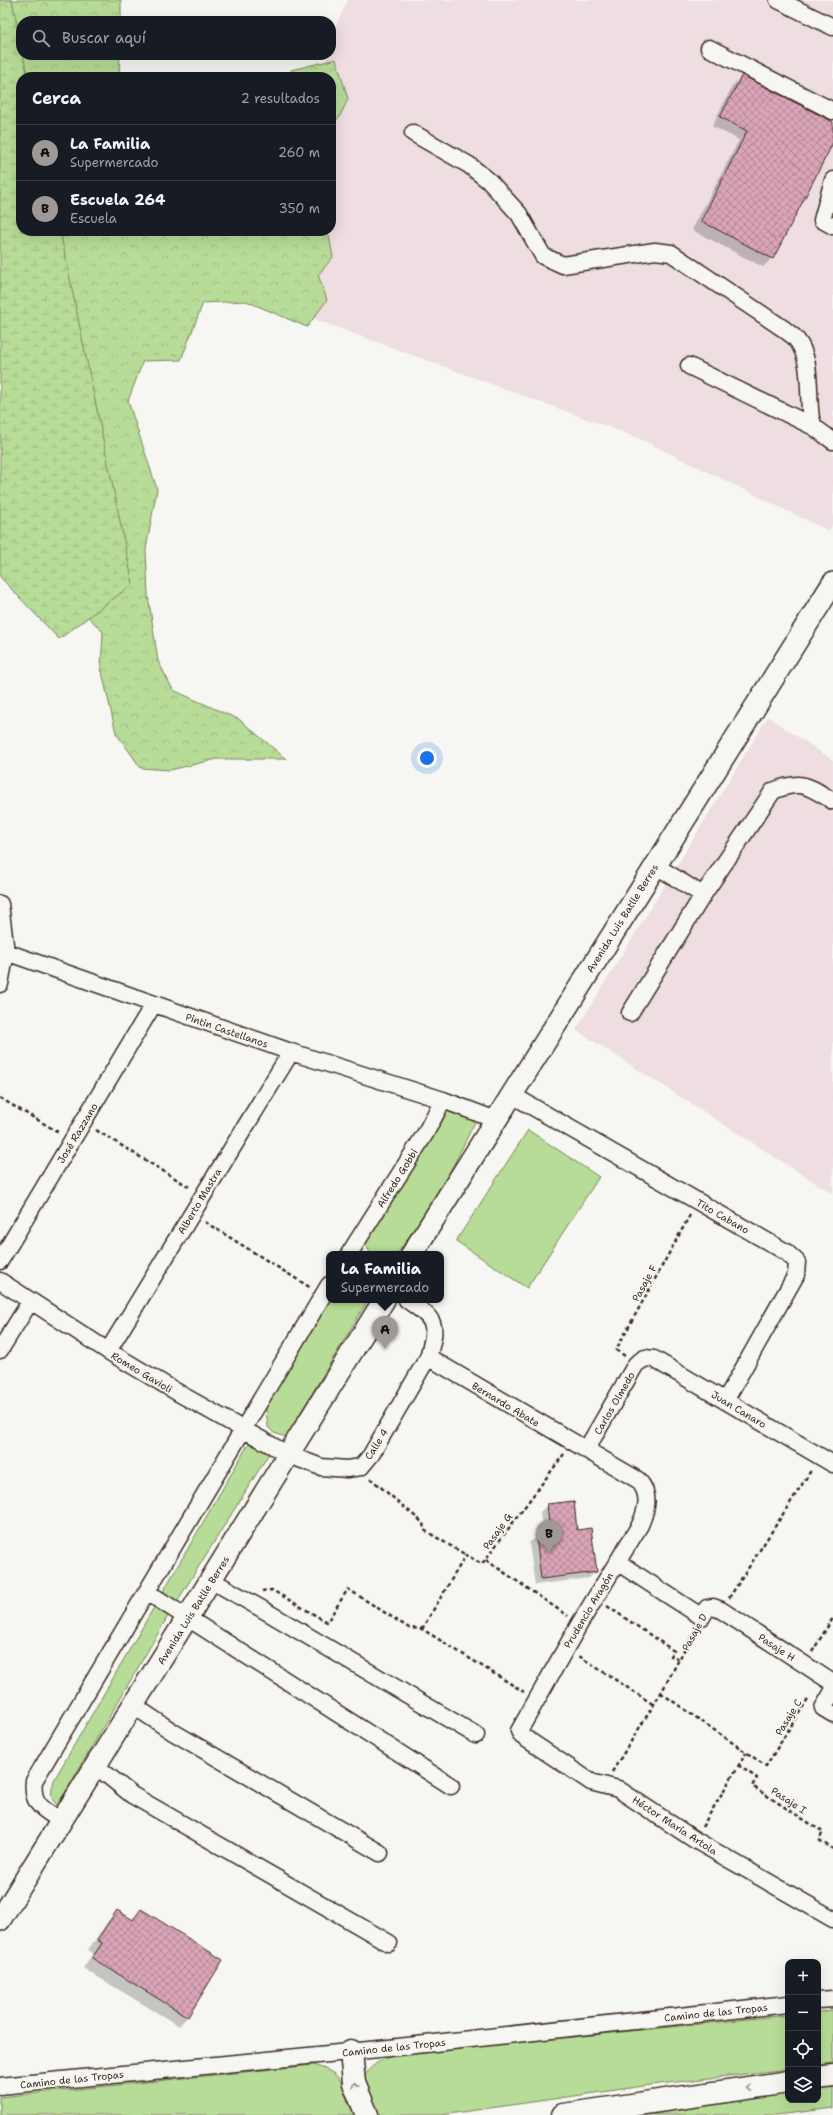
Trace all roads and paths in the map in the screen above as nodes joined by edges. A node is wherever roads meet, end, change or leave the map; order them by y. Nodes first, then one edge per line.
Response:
1 (778, 0) edge
2 (833, 28) edge
3 (710, 48) dead end
4 (833, 111) edge
5 (413, 133) dead end
6 (833, 180) edge
7 (833, 226) edge
8 (689, 366) dead end
9 (814, 426) junction
10 (833, 441) edge
11 (833, 583) edge
12 (833, 801) edge
13 (656, 866) junction
14 (703, 895) junction
15 (0, 904) edge
16 (6, 952) junction
17 (0, 984) edge
18 (153, 1005) junction
19 (630, 1013) dead end
20 (291, 1052) junction
21 (512, 1095) junction
22 (0, 1098) edge
23 (443, 1100) junction
24 (496, 1120) junction
25 (84, 1122) junction
26 (72, 1141) junction
27 (202, 1195) junction
28 (697, 1202) junction
29 (191, 1214) junction
30 (353, 1251) edge
31 (414, 1251) edge
32 (0, 1261) edge
33 (0, 1281) edge
34 (325, 1291) edge
35 (30, 1302) junction
36 (382, 1303) edge
37 (412, 1303) edge
38 (0, 1350) edge
39 (108, 1351) junction
40 (428, 1357) junction
41 (641, 1361) junction
42 (725, 1401) junction
43 (243, 1428) junction
44 (579, 1447) junction
45 (289, 1455) junction
46 (827, 1460) edge
47 (361, 1467) junction
48 (644, 1487) joint
49 (466, 1555) junction
50 (486, 1560) junction
51 (617, 1562) junction
52 (211, 1580) junction
53 (147, 1592) junction
54 (236, 1594) junction
55 (594, 1598) junction
56 (721, 1610) junction
57 (702, 1617) junction
58 (188, 1618) junction
59 (833, 1618) edge
60 (580, 1623) junction
61 (422, 1629) junction
62 (565, 1647) junction
63 (679, 1660) junction
64 (804, 1664) junction
65 (828, 1680) edge
66 (833, 1691) edge
67 (661, 1693) junction
68 (537, 1699) junction
69 (654, 1705) junction
70 (134, 1706) junction
71 (833, 1714) edge
72 (519, 1731) joint
73 (476, 1735) dead end
74 (746, 1753) junction
75 (738, 1765) junction
76 (96, 1766) junction
77 (605, 1785) junction
78 (452, 1786) dead end
79 (62, 1821) junction
80 (694, 1840) junction
81 (833, 1849) edge
82 (380, 1853) dead end
83 (833, 1919) edge
84 (0, 1920) edge
85 (388, 1942) dead end
86 (833, 1999) edge
87 (821, 2000) edge
88 (785, 2004) edge
89 (351, 2052) junction
90 (833, 2076) edge
91 (821, 2078) edge
92 (785, 2082) edge
93 (0, 2086) edge
94 (367, 2115) edge
95 (563, 2115) edge

1 - 2 street
3 - 4 street
5 - 9 street
6 - 7 street
8 - 9 street
9 - 10 street
11 - 13 main road, Avenida Luis Batlle Berres
12 - 14 street
13 - 14 street
13 - 21 main road, Avenida Luis Batlle Berres
14 - 19 street
15 - 16 street
16 - 17 street
16 - 18 street, Pintin Castellanos
18 - 20 street, Pintin Castellanos
18 - 25 street, José Razzano
20 - 23 street, Pintin Castellanos
20 - 27 street, Alberto Mastra
21 - 24 main road, Avenida Luis Batlle Berres
21 - 28 street, Tito Cabano
22 - 26 path
23 - 24 street, Pintin Castellanos
23 - 30 street, Alfredo Gobbi
24 - 31 main road, Avenida Luis Batlle Berres
25 - 26 street, José Razzano
25 - 27 path
26 - 32 street, José Razzano
27 - 29 street, Alberto Mastra
28 - 41 path, Pasaje F
28 - 42 street, Tito Cabano
29 - 34 path
29 - 39 street, Alberto Mastra
33 - 35 street, Romeo Gavioli
34 - 43 street
35 - 38 street
35 - 39 street, Romeo Gavioli
36 - 45 main road, Avenida Luis Batlle Berres
37 - 40 street
39 - 43 street, Romeo Gavioli
40 - 44 street, Bernardo Abate
40 - 47 street, Calle 4
41 - 42 street, Juan Canaro
41 - 44 street, Carlos Olmedo
42 - 46 street, Juan Canaro
43 - 45 street, Romeo Gavioli
43 - 53 street
44 - 48 street, Bernardo Abate
44 - 50 path, Pasaje G
45 - 47 street, Calle 4
45 - 52 main road, Avenida Luis Batlle Berres
46 - 56 path, Pasaje D
47 - 49 path
48 - 51 street, Prudencio Aragón
49 - 50 path, Pasaje G
49 - 61 path
50 - 60 path
51 - 55 street, Prudencio Aragón
51 - 57 street
52 - 54 street
52 - 58 main road, Avenida Luis Batlle Berres
53 - 58 street
53 - 79 street
54 - 61 path
54 - 73 street
55 - 60 street, Prudencio Aragón
55 - 63 path
56 - 57 street, Pasaje D
56 - 64 street, Pasaje H
57 - 63 path, Pasaje D
58 - 70 main road, Avenida Luis Batlle Berres
58 - 78 street
59 - 64 path
60 - 62 street, Prudencio Aragón
61 - 68 path
62 - 68 street, Prudencio Aragón
62 - 69 path
63 - 67 path, Pasaje D
64 - 65 street, Pasaje H
65 - 74 path, Pasaje C
66 - 71 street
67 - 69 path, Pasaje D
67 - 74 path
68 - 72 street, Prudencio Aragón
69 - 77 path, Pasaje D
70 - 76 main road, Avenida Luis Batlle Berres
70 - 82 street
72 - 77 street, Héctor María Artola
74 - 75 path
75 - 80 path
75 - 81 path, Pasaje I
76 - 79 main road, Avenida Luis Batlle Berres
76 - 85 street
77 - 80 street, Héctor María Artola
79 - 84 main road, Avenida Luis Batlle Berres
80 - 83 street, Héctor María Artola
86 - 87 street
88 - 89 street, Camino de las Tropas
89 - 93 street, Camino de las Tropas
94 -> 89 highway
90 - 91 highway
92 -> 95 highway

